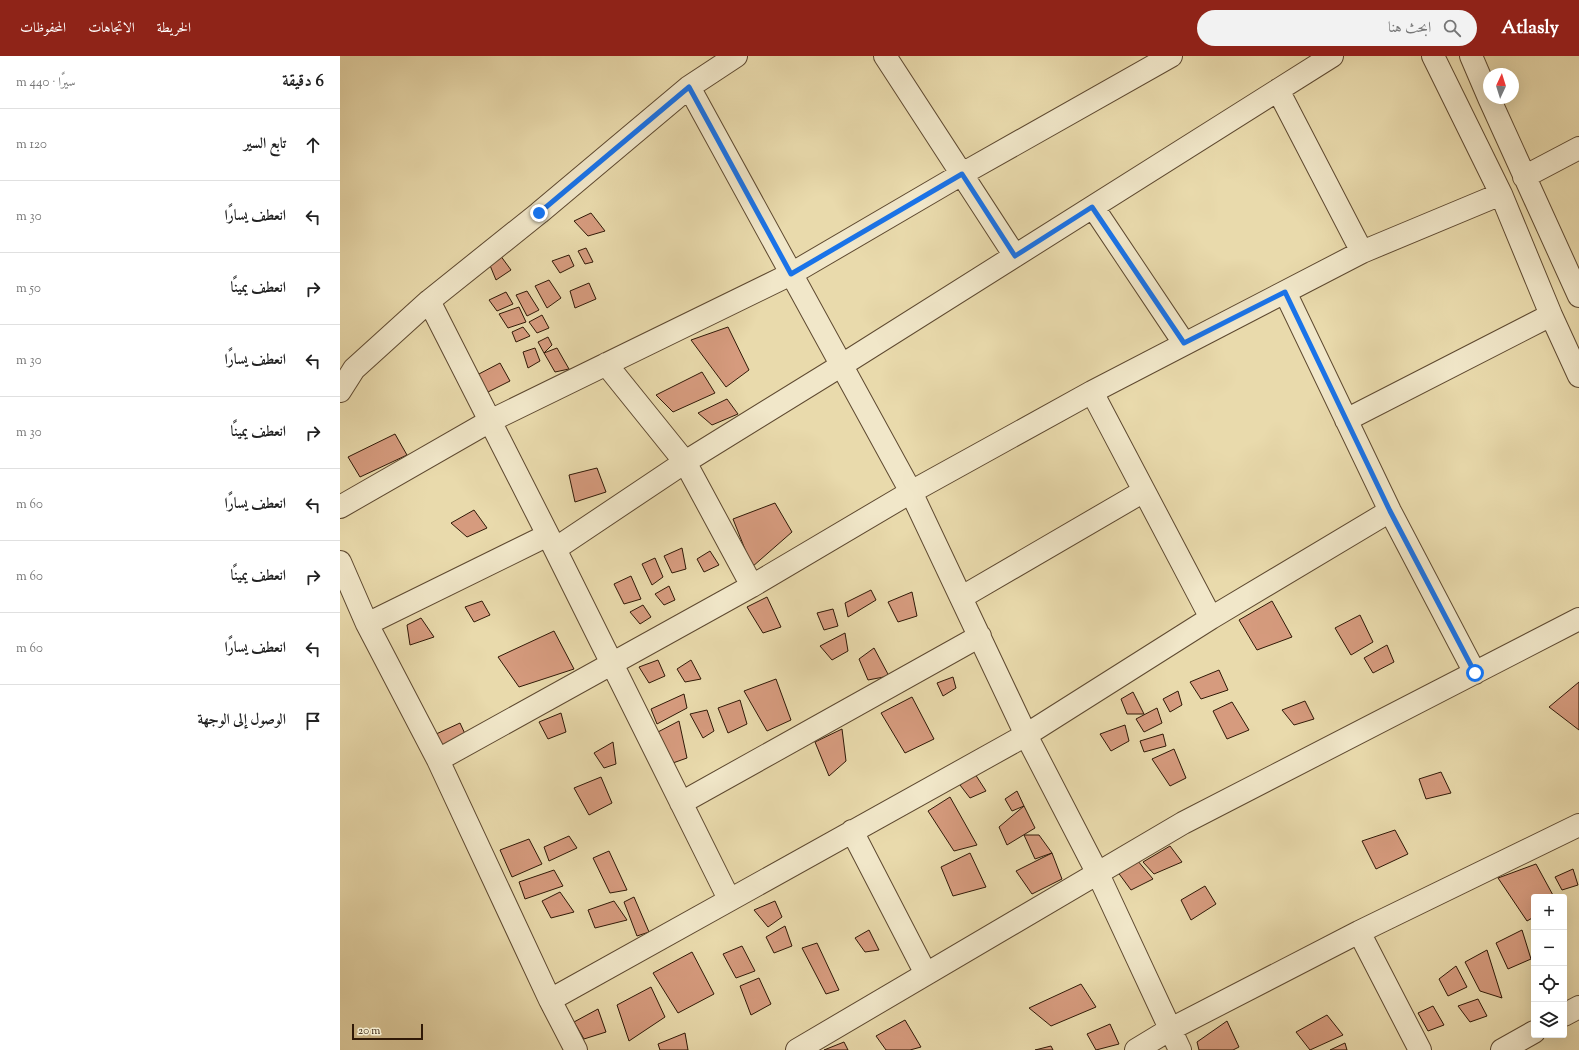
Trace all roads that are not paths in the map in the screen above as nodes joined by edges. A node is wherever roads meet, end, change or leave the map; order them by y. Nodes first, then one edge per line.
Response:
1 (736, 56) edge
2 (885, 56) edge
3 (1171, 56) edge
4 (1332, 56) edge
5 (1433, 56) edge
6 (1470, 56) edge
7 (1483, 85) edge
8 (689, 87) junction
9 (1278, 90) junction
10 (1492, 104) edge
11 (1579, 148) edge
12 (962, 174) junction
13 (1524, 177) junction
14 (1500, 194) junction
15 (1092, 207) junction
16 (1362, 252) junction
17 (1015, 256) junction
18 (791, 274) junction
19 (1285, 292) junction
20 (1579, 296) edge
21 (429, 301) junction
22 (1551, 315) junction
23 (1184, 343) junction
24 (606, 364) junction
25 (842, 365) junction
26 (1579, 376) edge
27 (340, 391) edge
28 (1092, 392) junction
29 (1346, 420) junction
30 (490, 421) junction
31 (684, 462) junction
32 (1144, 491) junction
33 (911, 492) junction
34 (340, 507) edge
35 (1390, 511) junction
36 (551, 542) junction
37 (341, 570) edge
38 (752, 586) junction
39 (962, 598) junction
40 (1211, 618) junction
41 (1579, 619) edge
42 (368, 624) junction
43 (980, 636) junction
44 (612, 664) junction
45 (1475, 673) junction
46 (1026, 735) junction
47 (438, 760) junction
48 (681, 802) junction
49 (1579, 825) edge
50 (852, 830) junction
51 (1098, 874) junction
52 (729, 900) junction
53 (1360, 932) junction
54 (926, 974) junction
55 (550, 1000) junction
56 (1579, 1007) edge
57 (1567, 1013) edge
58 (1170, 1030) junction
59 (1531, 1034) edge
60 (574, 1049) edge
61 (797, 1050) edge
62 (1136, 1050) edge
63 (1180, 1050) edge
64 (1420, 1050) edge
65 (1502, 1050) edge

1 - 8 street
2 - 12 street
3 - 12 street
4 - 9 street
5 - 14 street
6 - 7 street
8 - 18 street
8 - 21 street
9 - 15 street
9 - 16 street
10 - 13 street
11 - 13 street
12 - 17 street
12 - 18 street
13 - 20 street
14 - 16 street
14 - 22 street
15 - 17 street
15 - 23 street
16 - 19 street
17 - 25 street
18 - 24 street
18 - 25 street
19 - 23 street
19 - 29 street
21 - 27 street
21 - 30 street
22 - 26 street
22 - 29 street
23 - 28 street
24 - 30 street
24 - 31 street
25 - 31 street
25 - 33 street
28 - 32 street
28 - 33 street
29 - 35 street
30 - 34 street
30 - 36 street
31 - 36 street
31 - 38 street
32 - 39 street
32 - 40 street
33 - 38 street
33 - 39 street
35 - 40 street
35 - 45 street
36 - 42 street
36 - 44 street
37 - 42 street
38 - 44 street
39 - 43 street
40 - 46 street
41 - 45 street
42 - 47 street
43 - 46 street
43 - 48 street
44 - 47 street
44 - 48 street
45 - 51 street
46 - 50 street
46 - 51 street
47 - 55 street
48 - 52 street
49 - 53 street
50 - 52 street
50 - 54 street
51 - 54 street
51 - 58 street
52 - 55 street
53 - 58 street
53 - 64 street
54 - 61 street
55 - 60 street
56 - 57 street
58 - 62 street
58 - 63 street
59 - 65 street

